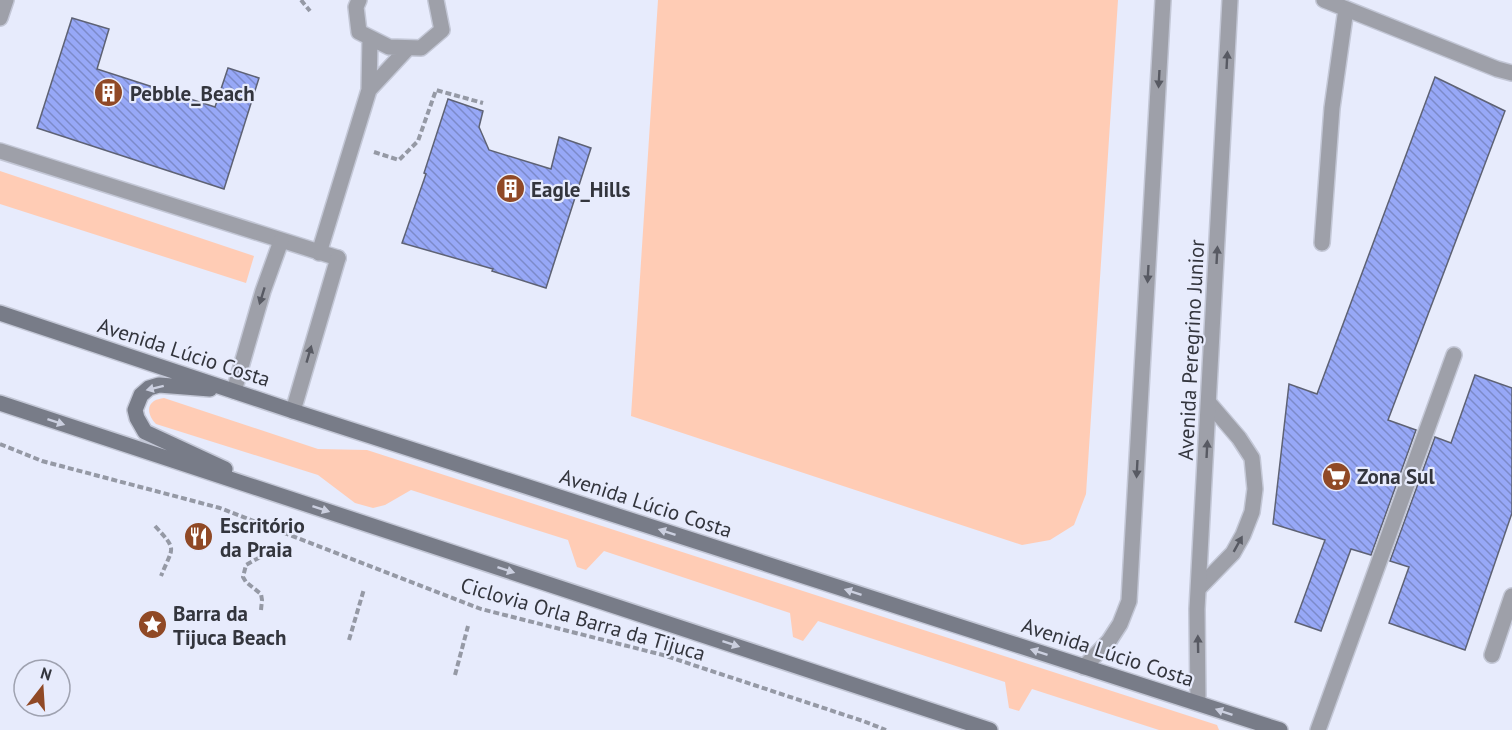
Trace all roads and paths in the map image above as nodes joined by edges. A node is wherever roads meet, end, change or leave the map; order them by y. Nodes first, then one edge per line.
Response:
1 (6, 0) edge
2 (301, 0) edge
3 (359, 0) edge
4 (436, 0) edge
5 (1163, 0) edge
6 (1230, 0) edge
7 (1324, 0) edge
8 (1346, 9) junction
9 (310, 10) dead end
10 (0, 18) edge
11 (370, 38) junction
12 (408, 48) junction
13 (1512, 73) edge
14 (369, 90) junction
15 (483, 103) dead end
16 (368, 150) dead end
17 (0, 151) edge
18 (281, 240) junction
19 (1322, 243) dead end
20 (319, 253) junction
21 (0, 313) edge
22 (1454, 355) dead end
23 (234, 391) junction
24 (1209, 403) junction
25 (0, 404) edge
26 (293, 411) junction
27 (0, 444) edge
28 (285, 497) junction
29 (155, 526) dead end
30 (262, 556) dead end
31 (161, 576) dead end
32 (1199, 588) junction
33 (364, 589) dead end
34 (1512, 596) edge
35 (261, 610) dead end
36 (468, 626) dead end
37 (349, 640) dead end
38 (1492, 655) dead end
39 (1084, 667) junction
40 (455, 675) dead end
41 (1198, 703) junction
42 (886, 730) edge
43 (990, 730) edge
44 (1280, 730) edge
45 (1318, 730) edge

1 - 10 street
2 - 9 path
3 - 11 street
4 - 12 street
5 -> 39 street
24 -> 6 street, Avenida Peregrino Junior
7 - 8 street
8 - 13 street
8 - 19 street
11 - 12 street
11 - 14 street
12 - 14 street
14 - 20 street
15 - 16 path
17 - 18 street
18 - 20 street
18 -> 23 street
26 -> 20 street
21 - 23 main road, Avenida Lúcio Costa
22 - 45 street
23 - 26 main road, Avenida Lúcio Costa
23 -> 28 main road
32 -> 24 street, Avenida Peregrino Junior
32 -> 24 street
25 -> 28 main road
39 -> 26 main road, Avenida Lúcio Costa
27 - 42 path, Ciclovia Orla Barra da Tijuca
28 -> 43 main road
29 - 31 path
30 - 35 path
41 -> 32 street, Avenida Peregrino Junior
33 - 37 path
34 - 38 street
36 - 40 path
39 - 41 main road, Avenida Lúcio Costa
44 -> 41 main road, Avenida Lúcio Costa

